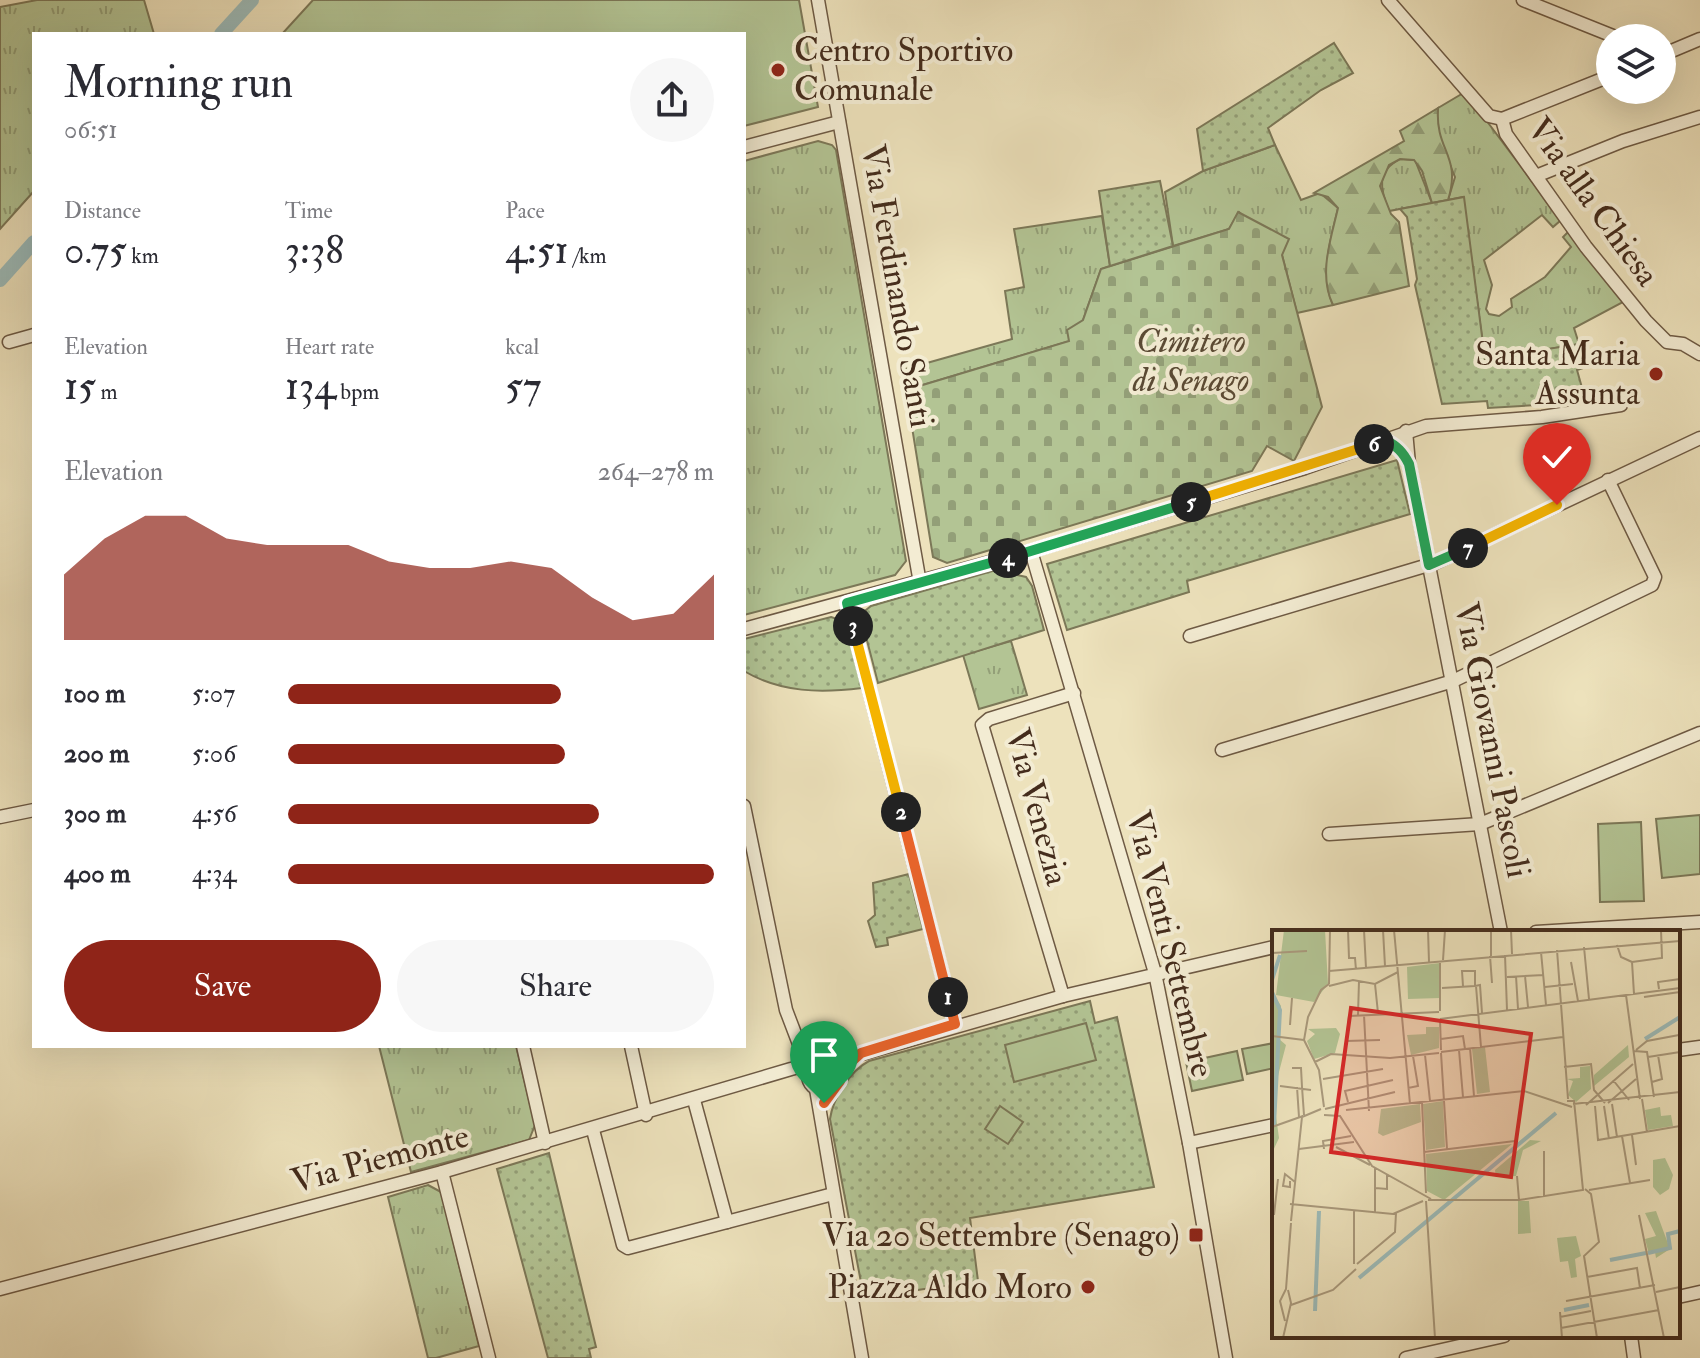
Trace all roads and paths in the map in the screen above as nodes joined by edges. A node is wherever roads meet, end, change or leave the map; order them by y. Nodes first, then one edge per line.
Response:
1 (818, 0) edge
2 (1388, 0) edge
3 (1523, 0) edge
4 (1596, 30) edge
5 (1700, 39) edge
6 (1685, 45) junction
7 (1676, 46) edge
8 (1676, 49) edge
9 (1596, 80) edge
10 (1700, 117) edge
11 (1502, 119) junction
12 (839, 122) junction
13 (746, 146) edge
14 (1536, 176) junction
15 (32, 336) edge
16 (9, 342) dead end
17 (1700, 354) edge
18 (1621, 405) dead end
19 (1406, 431) junction
20 (1700, 438) edge
21 (1385, 440) junction
22 (1409, 464) junction
23 (1608, 480) junction
24 (1031, 551) junction
25 (1429, 565) junction
26 (920, 583) junction
27 (847, 603) junction
28 (746, 628) edge
29 (1190, 636) dead end
30 (1453, 681) junction
31 (1074, 693) junction
32 (1700, 733) edge
33 (1222, 750) dead end
34 (32, 810) edge
35 (746, 816) edge
36 (0, 817) edge
37 (1480, 824) junction
38 (1329, 834) dead end
39 (1700, 922) edge
40 (1501, 930) edge
41 (1569, 930) edge
42 (1272, 947) edge
43 (1155, 973) junction
44 (1063, 996) junction
45 (955, 1024) junction
46 (797, 1040) junction
47 (1700, 1047) edge
48 (523, 1048) edge
49 (631, 1048) edge
50 (1680, 1050) edge
51 (822, 1065) junction
52 (778, 1074) junction
53 (814, 1088) junction
54 (831, 1090) junction
55 (694, 1100) junction
56 (646, 1115) junction
57 (820, 1117) junction
58 (1272, 1125) edge
59 (593, 1130) junction
60 (545, 1143) junction
61 (1189, 1143) junction
62 (442, 1172) junction
63 (833, 1194) junction
64 (727, 1222) junction
65 (0, 1289) edge
66 (1700, 1292) edge
67 (1680, 1297) edge
68 (1497, 1338) edge
69 (1631, 1338) edge
70 (1445, 1354) edge
71 (489, 1358) edge
72 (862, 1358) edge
73 (1226, 1358) edge
74 (1406, 1358) edge
75 (1634, 1358) edge

1 - 12 street, Via Ferdinando Santi
2 - 11 street, Via alla Chiesa
3 - 4 street
5 - 6 street
6 - 7 street
6 - 8 street
9 - 11 street
10 - 14 street
11 - 14 street, Via alla Chiesa
12 - 13 street
12 - 26 street, Via Ferdinando Santi
14 - 17 street, Via alla Chiesa
15 - 16 street
18 - 19 street
19 - 21 street
19 - 22 street, Via Giovanni Pascoli
20 - 23 street
21 - 22 street
21 - 24 street
22 - 25 street, Via Giovanni Pascoli
23 - 25 street
23 - 30 street
24 - 26 street
24 - 31 street, Via Venti Settembre
25 - 29 street
25 - 30 street, Via Giovanni Pascoli
26 - 27 street
27 - 28 street
27 - 45 street
30 - 33 street
30 - 37 street, Via Giovanni Pascoli
31 - 43 street, Via Venti Settembre
31 - 44 street, Via Venezia
32 - 37 street
34 - 36 street
35 - 46 street
37 - 38 street
37 - 40 street, Via Giovanni Pascoli
39 - 41 street
42 - 43 street
43 - 44 street
43 - 61 street, Via Venti Settembre
44 - 45 street
45 - 51 street
46 - 51 street
46 - 52 street
47 - 50 street
48 - 60 street
49 - 56 street
51 - 52 street, Via Piemonte
51 - 53 street
51 - 54 street
52 - 53 street
52 - 55 street, Via Piemonte
53 - 54 street
53 - 57 street
54 - 57 street
55 - 56 street, Via Piemonte
55 - 64 street
56 - 59 street, Via Piemonte
57 - 63 street
58 - 61 street
59 - 60 street, Via Piemonte
59 - 64 street
60 - 62 street, Via Piemonte
61 - 73 street, Via Venti Settembre
62 - 65 street, Via Piemonte
62 - 71 street
63 - 64 street
63 - 72 street
66 - 67 street
68 - 70 street
69 - 75 street
70 - 74 street

